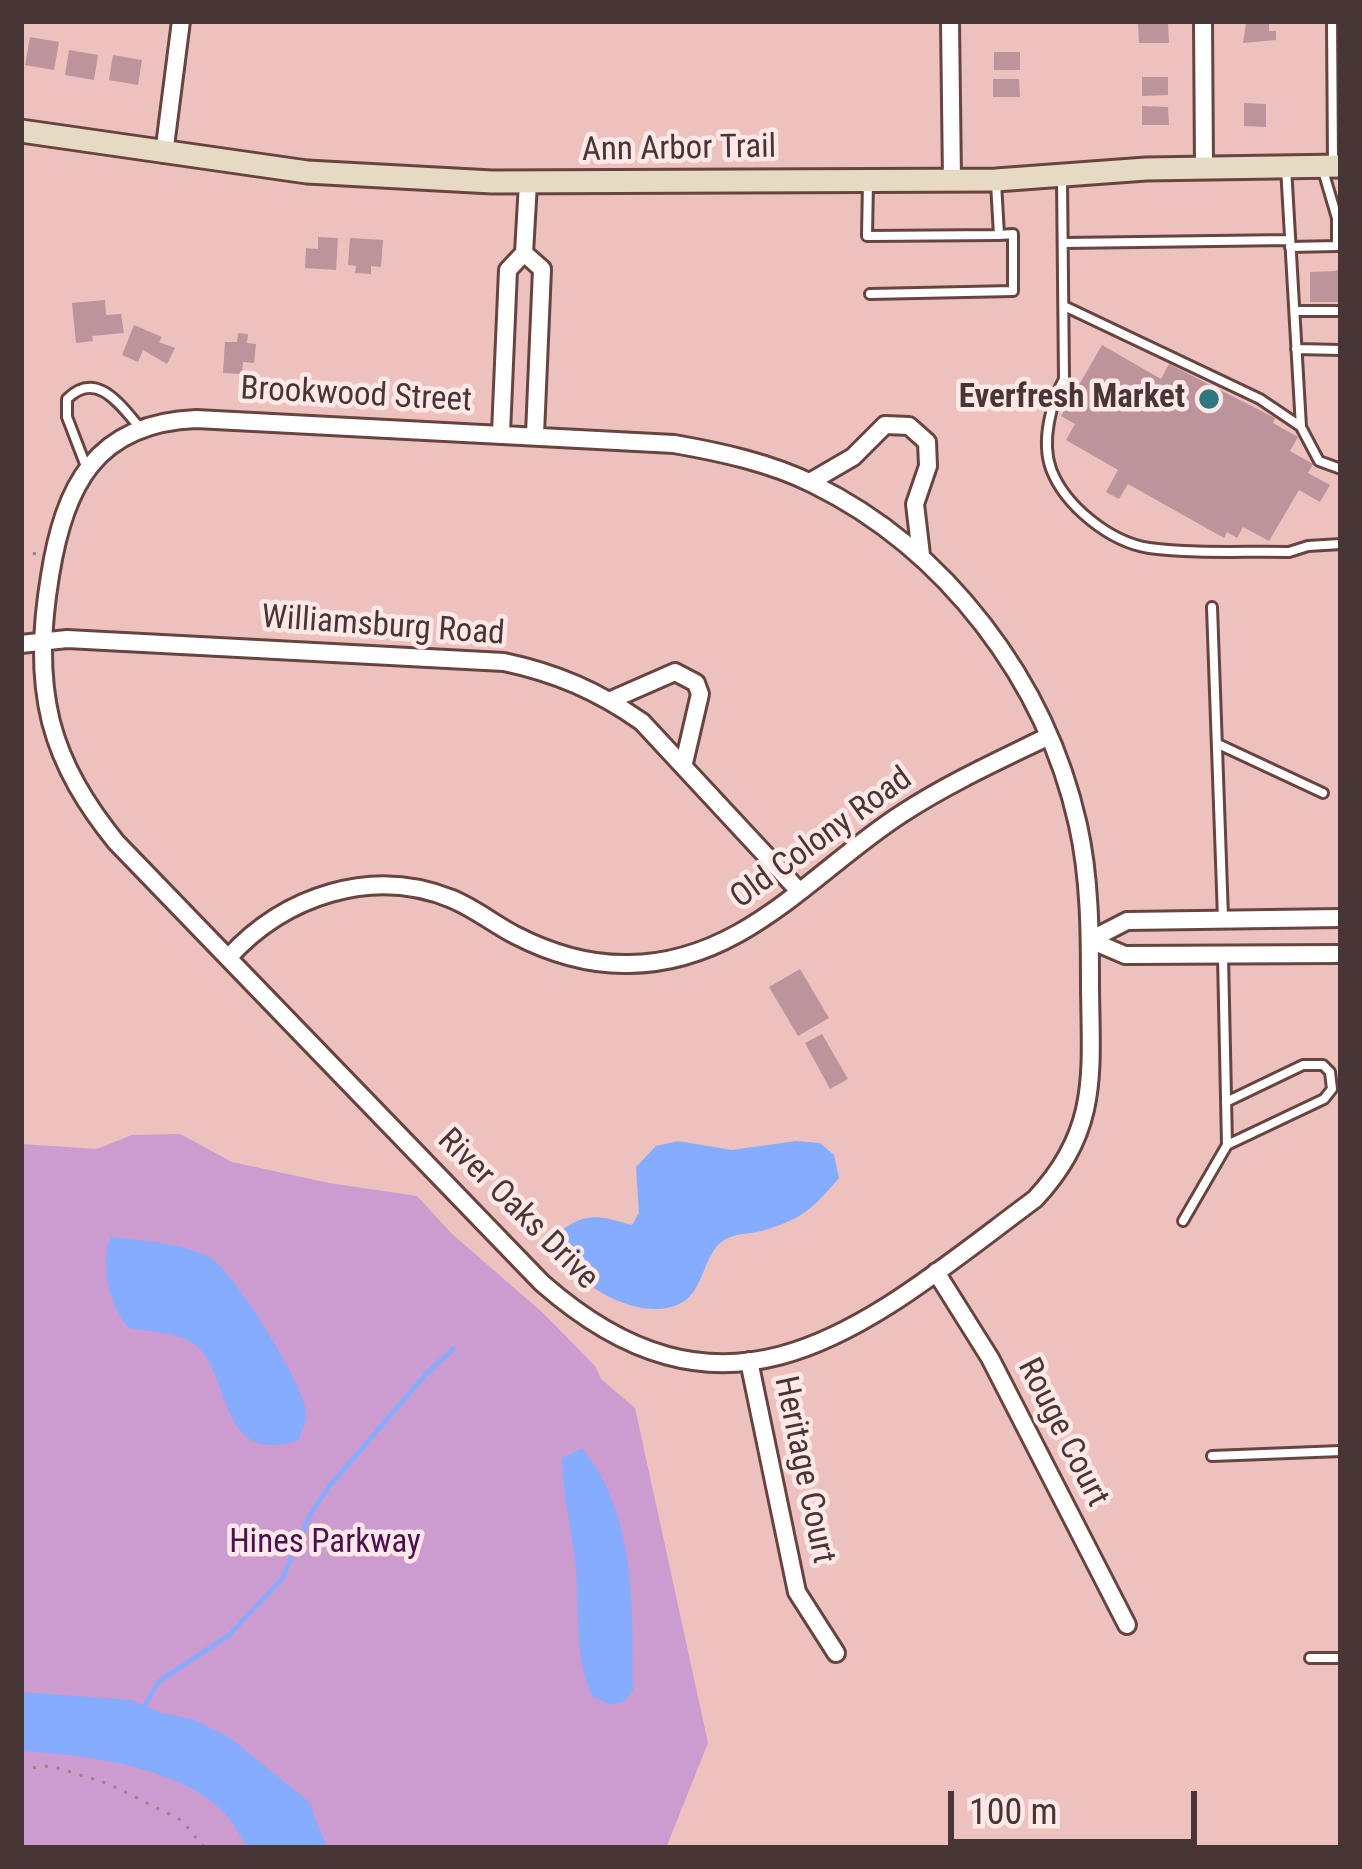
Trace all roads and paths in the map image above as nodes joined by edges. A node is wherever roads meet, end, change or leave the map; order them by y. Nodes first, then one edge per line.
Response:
1 (181, 21) edge
2 (950, 21) edge
3 (1203, 21) edge
4 (1332, 21) edge
5 (21, 131) edge
6 (164, 154) junction
7 (1286, 166) junction
8 (1332, 166) edge
9 (1204, 168) junction
10 (1062, 177) junction
11 (996, 179) junction
12 (952, 180) junction
13 (868, 181) junction
14 (528, 183) junction
15 (1339, 215) edge
16 (999, 235) junction
17 (1064, 243) junction
18 (1290, 244) junction
19 (1339, 246) edge
20 (524, 253) junction
21 (870, 294) dead end
22 (1064, 306) junction
23 (1341, 310) edge
24 (1294, 311) junction
25 (1297, 350) junction
26 (1341, 350) edge
27 (1301, 427) junction
28 (141, 429) junction
29 (501, 433) junction
30 (535, 434) junction
31 (1341, 469) edge
32 (87, 470) junction
33 (810, 482) junction
34 (1341, 544) edge
35 (921, 555) junction
36 (1212, 607) dead end
37 (42, 640) junction
38 (21, 644) edge
39 (611, 700) junction
40 (1049, 736) junction
41 (1218, 744) junction
42 (683, 763) junction
43 (1323, 793) dead end
44 (799, 891) junction
45 (1341, 918) edge
46 (1223, 920) junction
47 (1090, 940) junction
48 (1223, 954) junction
49 (1341, 954) edge
50 (228, 958) junction
51 (1226, 1102) junction
52 (1227, 1145) junction
53 (1183, 1221) dead end
54 (936, 1272) junction
55 (749, 1361) junction
56 (1341, 1451) edge
57 (1212, 1456) dead end
58 (1127, 1624) dead end
59 (836, 1653) dead end
60 (1310, 1658) dead end
61 (1341, 1658) edge
62 (21, 1769) edge
63 (205, 1848) edge

1 - 6 street
2 - 12 street
3 - 9 street
4 - 8 lane
5 - 6 street, Ann Arbor Trail
6 - 14 street, Ann Arbor Trail
7 - 8 street, Ann Arbor Trail
7 - 9 street, Ann Arbor Trail
7 - 18 lane
8 - 15 lane
9 - 10 street, Ann Arbor Trail
10 - 11 street, Ann Arbor Trail
10 - 17 lane
11 - 12 street, Ann Arbor Trail
11 - 16 lane
12 - 13 street, Ann Arbor Trail
13 - 14 street, Ann Arbor Trail
13 - 16 lane
14 - 20 street
15 - 19 lane
16 - 21 lane
17 - 18 lane
17 - 22 lane
18 - 19 lane
18 - 24 lane
20 - 29 street
20 - 30 street
22 - 27 lane
22 - 34 lane
23 - 24 lane
24 - 25 lane
25 - 26 lane
25 - 27 lane
27 - 31 lane
28 - 29 street, Brookwood Street
28 - 32 street, Brookwood Street
28 - 32 lane
29 - 30 street, Brookwood Street
30 - 33 street, Brookwood Street
32 - 37 street, Brookwood Street
33 - 35 street, Brookwood Street
33 - 35 street
35 - 40 street, Brookwood Street
36 - 41 lane
37 - 38 street, Williamsburg Road
37 - 39 street, Williamsburg Road
37 - 50 street, River Oaks Drive
39 - 42 street, Williamsburg Road
39 - 42 street
40 - 44 street, Old Colony Road
40 - 47 street, Brookwood Street
41 - 43 lane
41 - 46 lane
42 - 44 street, Williamsburg Road
44 - 50 street, Old Colony Road
45 - 46 street
46 - 47 street
47 - 48 street
47 - 54 street, River Oaks Drive
48 - 49 street
48 - 51 lane
50 - 55 street, River Oaks Drive
51 - 52 lane
51 - 52 lane
52 - 53 lane
54 - 55 street, River Oaks Drive
54 - 58 street, Rouge Court
55 - 59 street, Heritage Court
56 - 57 lane
60 - 61 lane
62 - 63 path

